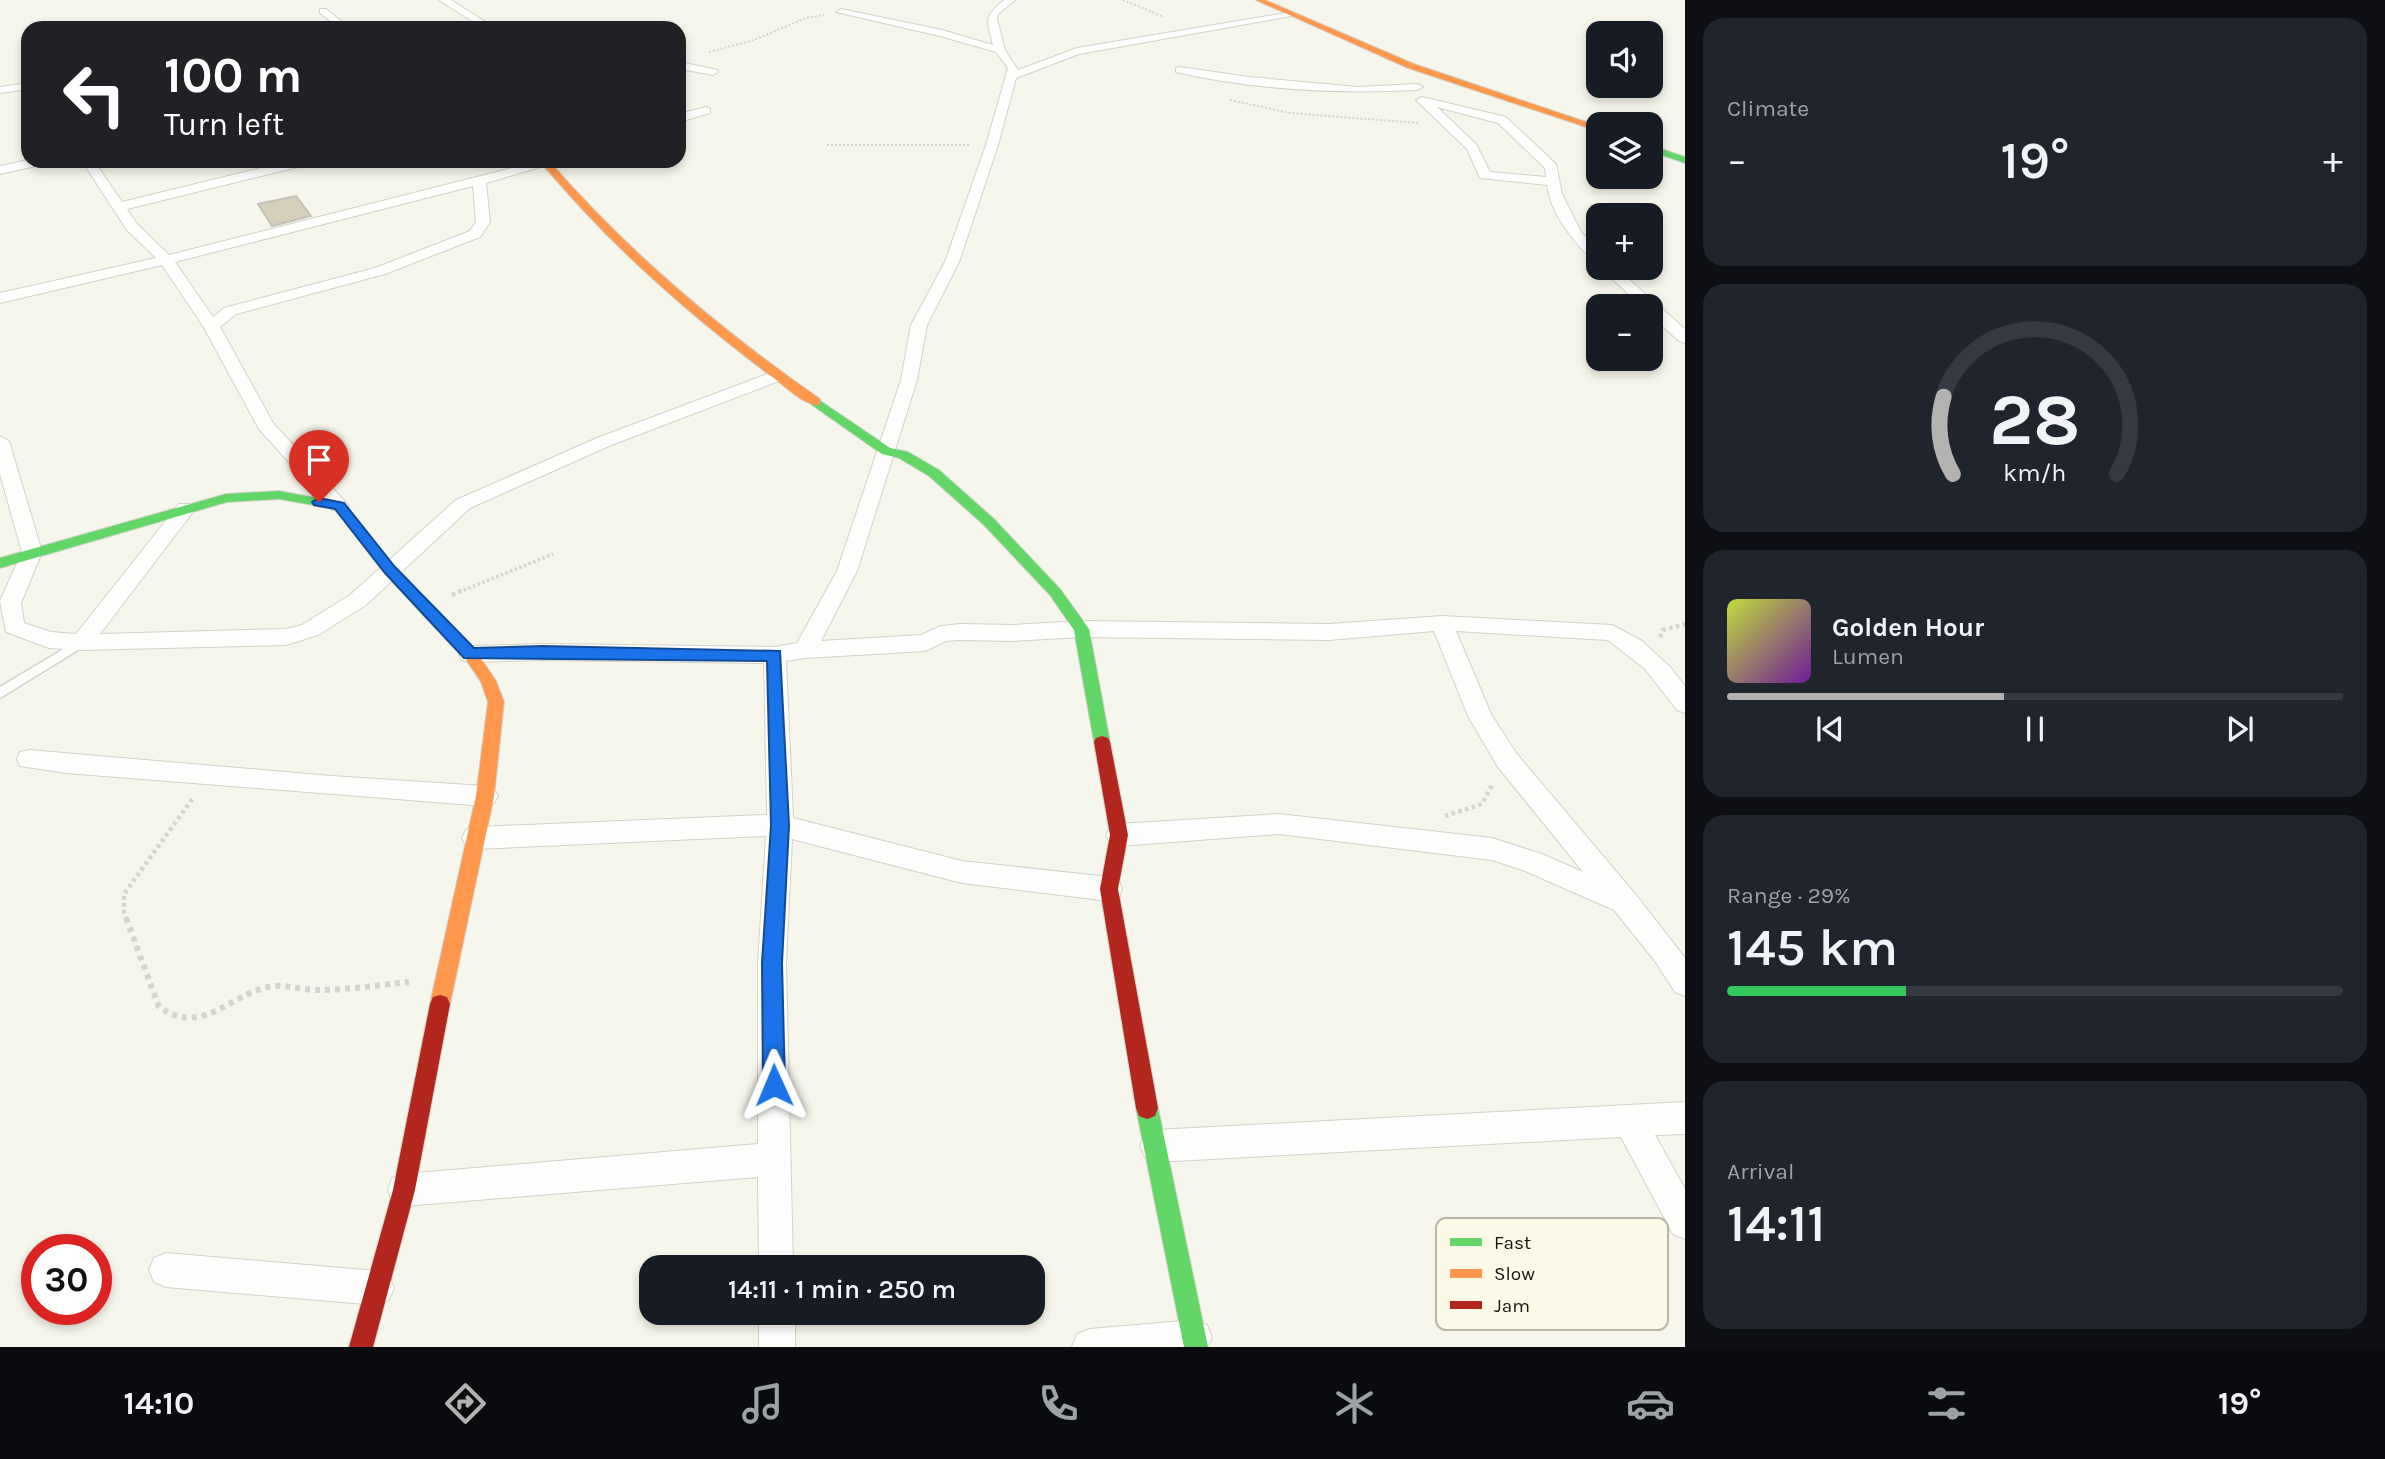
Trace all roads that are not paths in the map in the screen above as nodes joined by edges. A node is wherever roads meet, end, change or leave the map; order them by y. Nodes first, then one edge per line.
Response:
1 (444, 0) edge
2 (1010, 0) edge
3 (1259, 0) edge
4 (323, 11) dead end
5 (841, 12) road end
6 (1292, 15) junction
7 (336, 21) edge
8 (478, 21) edge
9 (1000, 50) junction
10 (1411, 66) junction
11 (686, 68) edge
12 (1180, 70) dead end
13 (713, 72) dead end
14 (1012, 76) junction
15 (21, 87) edge
16 (1417, 87) junction
17 (0, 90) edge
18 (1423, 100) junction
19 (706, 111) dead end
20 (686, 116) edge
21 (1586, 125) edge
22 (1663, 152) edge
23 (1685, 160) edge
24 (21, 165) edge
25 (93, 168) edge
26 (268, 168) edge
27 (528, 168) edge
28 (555, 168) edge
29 (0, 170) edge
30 (479, 181) junction
31 (1554, 182) junction
32 (118, 206) junction
33 (1586, 245) edge
34 (166, 260) junction
35 (1621, 280) edge
36 (0, 298) edge
37 (211, 326) junction
38 (1685, 338) edge
39 (778, 375) junction
40 (0, 441) edge
41 (886, 451) junction
42 (339, 506) junction
43 (186, 508) junction
44 (32, 552) junction
45 (0, 562) edge
46 (390, 570) junction
47 (1443, 624) junction
48 (1081, 629) junction
49 (82, 642) junction
50 (804, 650) junction
51 (470, 654) junction
52 (775, 655) junction
53 (0, 694) edge
54 (1685, 704) edge
55 (29, 759) dead end
56 (485, 796) junction
57 (780, 825) junction
58 (1119, 835) junction
59 (475, 838) junction
60 (1109, 889) junction
61 (1626, 903) junction
62 (1685, 983) edge
63 (1685, 1118) edge
64 (1629, 1120) junction
65 (1157, 1146) junction
66 (775, 1159) junction
67 (404, 1190) junction
68 (1685, 1222) edge
69 (776, 1255) edge
70 (166, 1270) dead end
71 (377, 1288) junction
72 (776, 1325) edge
73 (1195, 1342) edge
74 (361, 1347) edge
75 (777, 1347) edge
76 (1090, 1347) edge

1 - 8 street
2 - 9 street
3 - 6 street
4 - 7 street
5 - 9 street
6 - 10 street
6 - 14 street
9 - 14 street
10 - 16 street
10 - 21 street
11 - 13 street
12 - 16 street
14 - 41 street
15 - 17 street
16 - 18 street
18 - 31 street
18 - 31 street
19 - 20 street
22 - 23 street
24 - 29 street
25 - 32 street
26 - 32 street
27 - 30 street
28 - 39 street
30 - 34 street
30 - 37 street
31 - 33 street
32 - 34 street
34 - 36 street
34 - 37 street
35 - 38 street
37 - 42 street
39 - 41 street
39 - 46 street
40 - 44 street
41 - 48 street
41 - 50 street
42 - 43 street
42 - 46 street
43 - 44 street
43 - 49 street
44 - 45 street
44 - 49 street
46 - 49 street
46 - 51 street
47 - 48 street
47 - 54 street
47 - 61 street
48 - 50 street
48 - 58 street
49 - 53 lane
50 - 52 street
51 - 52 street
51 - 56 street
52 - 57 street
55 - 56 street
56 - 59 street
57 - 59 street
57 - 60 street
57 - 66 street
58 - 60 street
58 - 61 street
59 - 67 street
60 - 65 street
61 - 62 street
63 - 64 street
64 - 65 street
64 - 68 street
65 - 73 street
66 - 67 street
66 - 69 street
67 - 71 street
70 - 71 street
71 - 74 street
72 - 75 street
73 - 76 street

